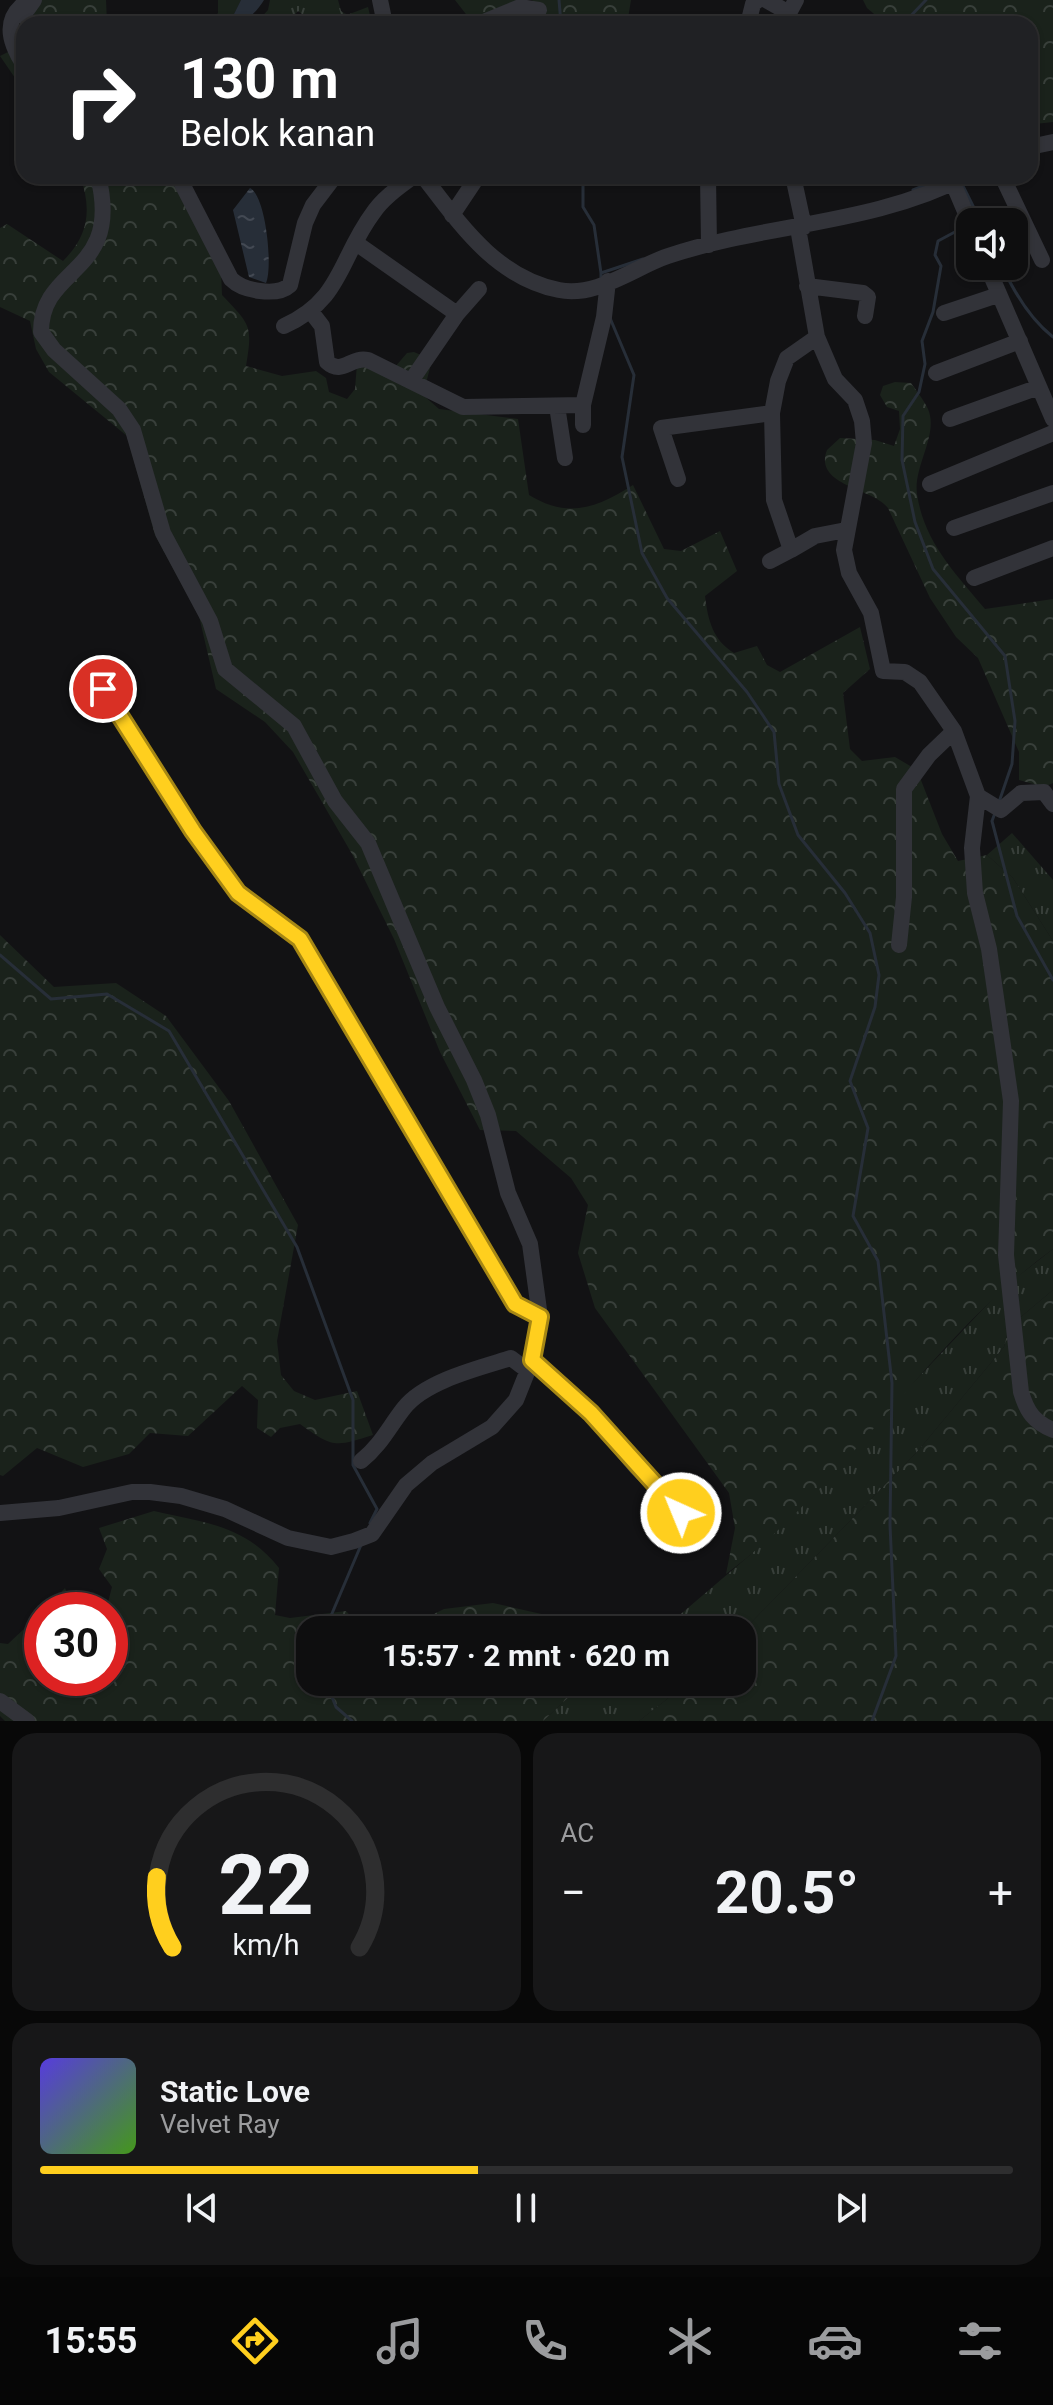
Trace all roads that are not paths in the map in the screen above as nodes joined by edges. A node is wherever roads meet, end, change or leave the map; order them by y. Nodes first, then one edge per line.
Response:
1 (32, 0) edge
2 (766, 0) edge
3 (790, 9) edge
4 (539, 10) dead end
5 (498, 16) edge
6 (4, 41) edge
7 (100, 184) edge
8 (182, 184) edge
9 (329, 184) edge
10 (405, 184) edge
11 (429, 184) edge
12 (473, 184) edge
13 (708, 184) edge
14 (794, 184) edge
15 (948, 184) edge
16 (961, 184) edge
17 (1006, 184) edge
18 (966, 208) edge
19 (452, 215) junction
20 (802, 225) junction
21 (709, 240) junction
22 (356, 243) junction
23 (1042, 260) dead end
24 (992, 280) edge
25 (603, 283) junction
26 (807, 286) junction
27 (479, 289) dead end
28 (998, 295) junction
29 (312, 313) junction
30 (944, 313) dead end
31 (457, 314) junction
32 (865, 316) dead end
33 (284, 326) dead end
34 (817, 337) junction
35 (1020, 341) junction
36 (936, 373) dead end
37 (411, 381) junction
38 (1039, 387) junction
39 (583, 405) junction
40 (557, 406) junction
41 (772, 413) junction
42 (950, 419) dead end
43 (1053, 419) edge
44 (583, 425) dead end
45 (1053, 433) edge
46 (565, 458) dead end
47 (678, 479) dead end
48 (930, 484) dead end
49 (1053, 493) edge
50 (954, 528) dead end
51 (846, 530) junction
52 (1053, 548) edge
53 (791, 550) junction
54 (770, 561) dead end
55 (974, 578) dead end
56 (103, 689) dead end
57 (954, 731) junction
58 (990, 804) junction
59 (1053, 804) edge
60 (899, 945) dead end
61 (540, 1317) junction
62 (530, 1366) junction
63 (1053, 1430) edge
64 (361, 1461) dead end
65 (0, 1513) edge
66 (681, 1513) dead end
67 (0, 1701) edge
68 (27, 1721) edge

1 - 6 street
2 - 3 street
4 - 5 street
7 - 61 street
8 - 9 street
10 - 22 street
11 - 19 street
12 - 19 street
13 - 21 street
14 - 20 street
15 - 20 street
16 - 18 street
17 - 23 street
19 - 25 street
20 - 21 street
20 - 26 street
21 - 25 street
22 - 29 street
22 - 31 street
24 - 28 street
25 - 39 street
26 - 32 street
26 - 34 street
27 - 31 street
28 - 30 street
28 - 35 street
29 - 33 street
29 - 37 street
31 - 37 street
34 - 41 street
34 - 51 street
35 - 36 street
35 - 38 street
37 - 40 street
38 - 42 street
38 - 43 street
39 - 40 street
39 - 44 street
40 - 46 street
41 - 47 street
41 - 53 street
45 - 48 street
49 - 50 street
51 - 53 street
51 - 57 street
52 - 55 street
53 - 54 street
56 - 61 street
57 - 58 street
57 - 60 street
58 - 59 street
58 - 63 street
61 - 62 street
62 - 64 street
62 - 65 street
62 - 66 street
67 - 68 street

